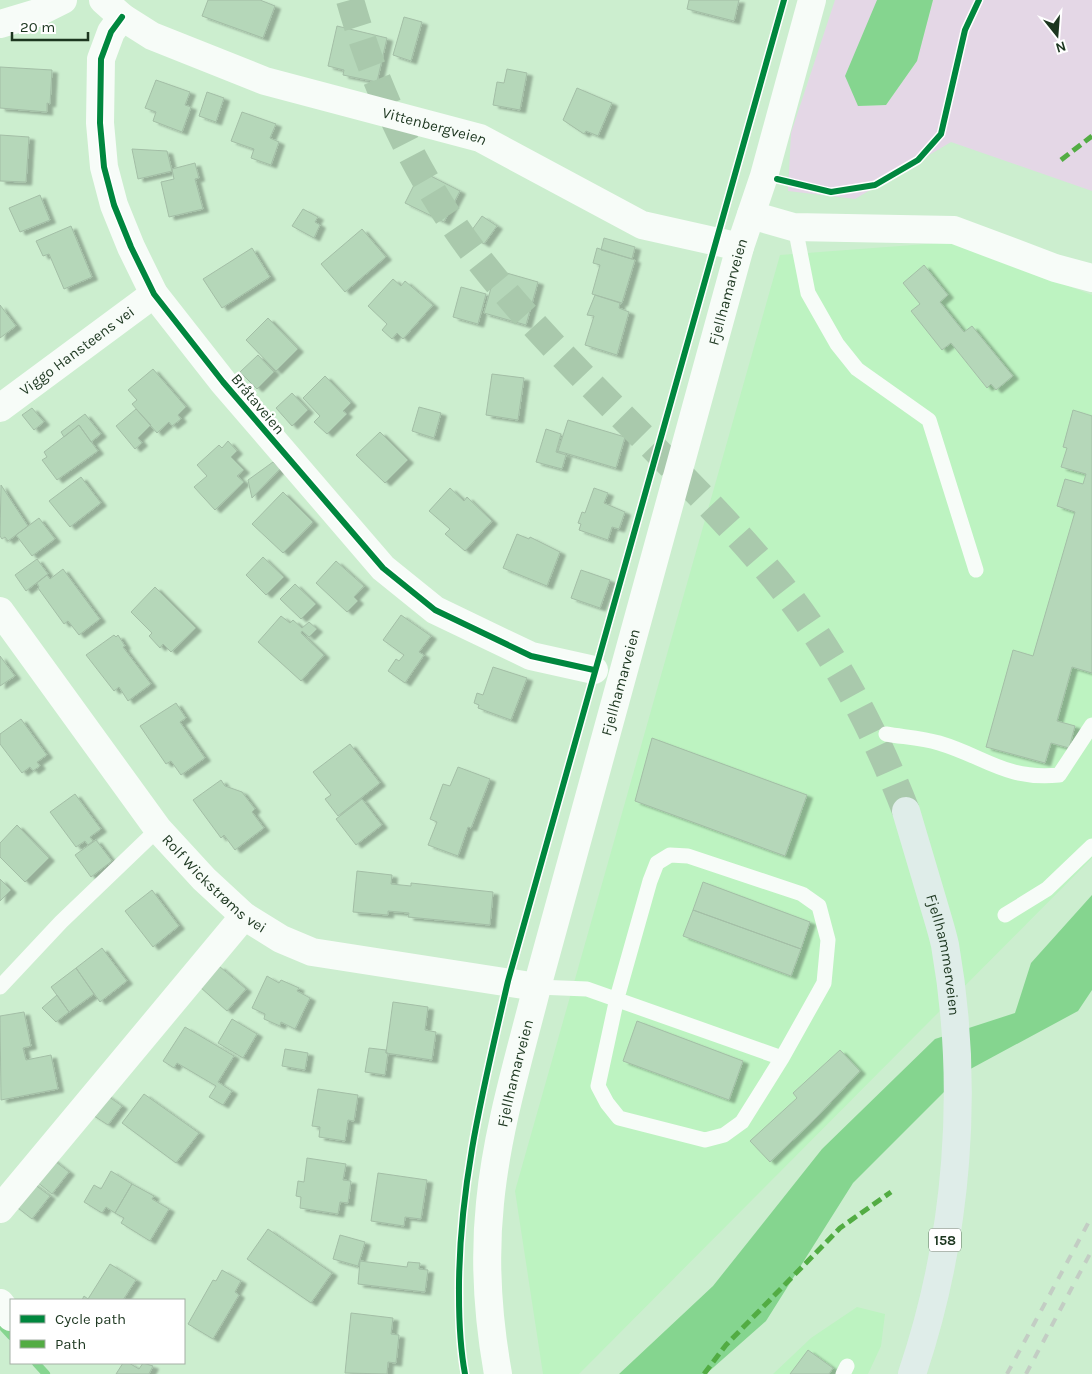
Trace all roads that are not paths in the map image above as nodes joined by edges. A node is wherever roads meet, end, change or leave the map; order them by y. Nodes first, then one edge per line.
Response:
1 (63, 0) edge
2 (812, 0) edge
3 (112, 9) edge
4 (0, 24) edge
5 (750, 215) junction
6 (795, 227) junction
7 (740, 247) junction
8 (1092, 278) edge
9 (154, 294) junction
10 (0, 408) edge
11 (976, 570) dead end
12 (0, 611) edge
13 (594, 670) dead end
14 (1092, 725) edge
15 (886, 734) dead end
16 (906, 811) tunnel mouth
17 (158, 828) junction
18 (1092, 846) edge
19 (1005, 915) dead end
20 (244, 916) junction
21 (0, 987) edge
22 (537, 987) junction
23 (617, 998) junction
24 (782, 1058) junction
25 (0, 1209) edge
26 (0, 1303) edge
27 (10, 1316) edge
28 (498, 1374) edge
29 (912, 1374) edge

1 - 4 street
2 - 5 street, Fjellhamarveien
3 - 7 street, Vittenbergveien
3 - 9 street, Bråtaveien
5 - 6 street
5 - 7 street, Fjellhamarveien
6 - 8 street
6 - 11 lane
7 - 22 street, Fjellhamarveien
9 - 10 street, Viggo Hansteens vei
9 - 13 street, Bråtaveien
12 - 17 street, Rolf Wickstrøms vei
14 - 15 lane
16 - 29 main road, Fjellhammerveien / 158
17 - 20 street, Rolf Wickstrøms vei
17 - 21 lane
18 - 19 lane
20 - 22 street, Rolf Wickstrøms vei
20 - 25 street
22 - 23 lane
22 - 28 street, Fjellhamarveien
23 - 24 lane
23 - 24 lane
23 - 24 lane
26 - 27 street

